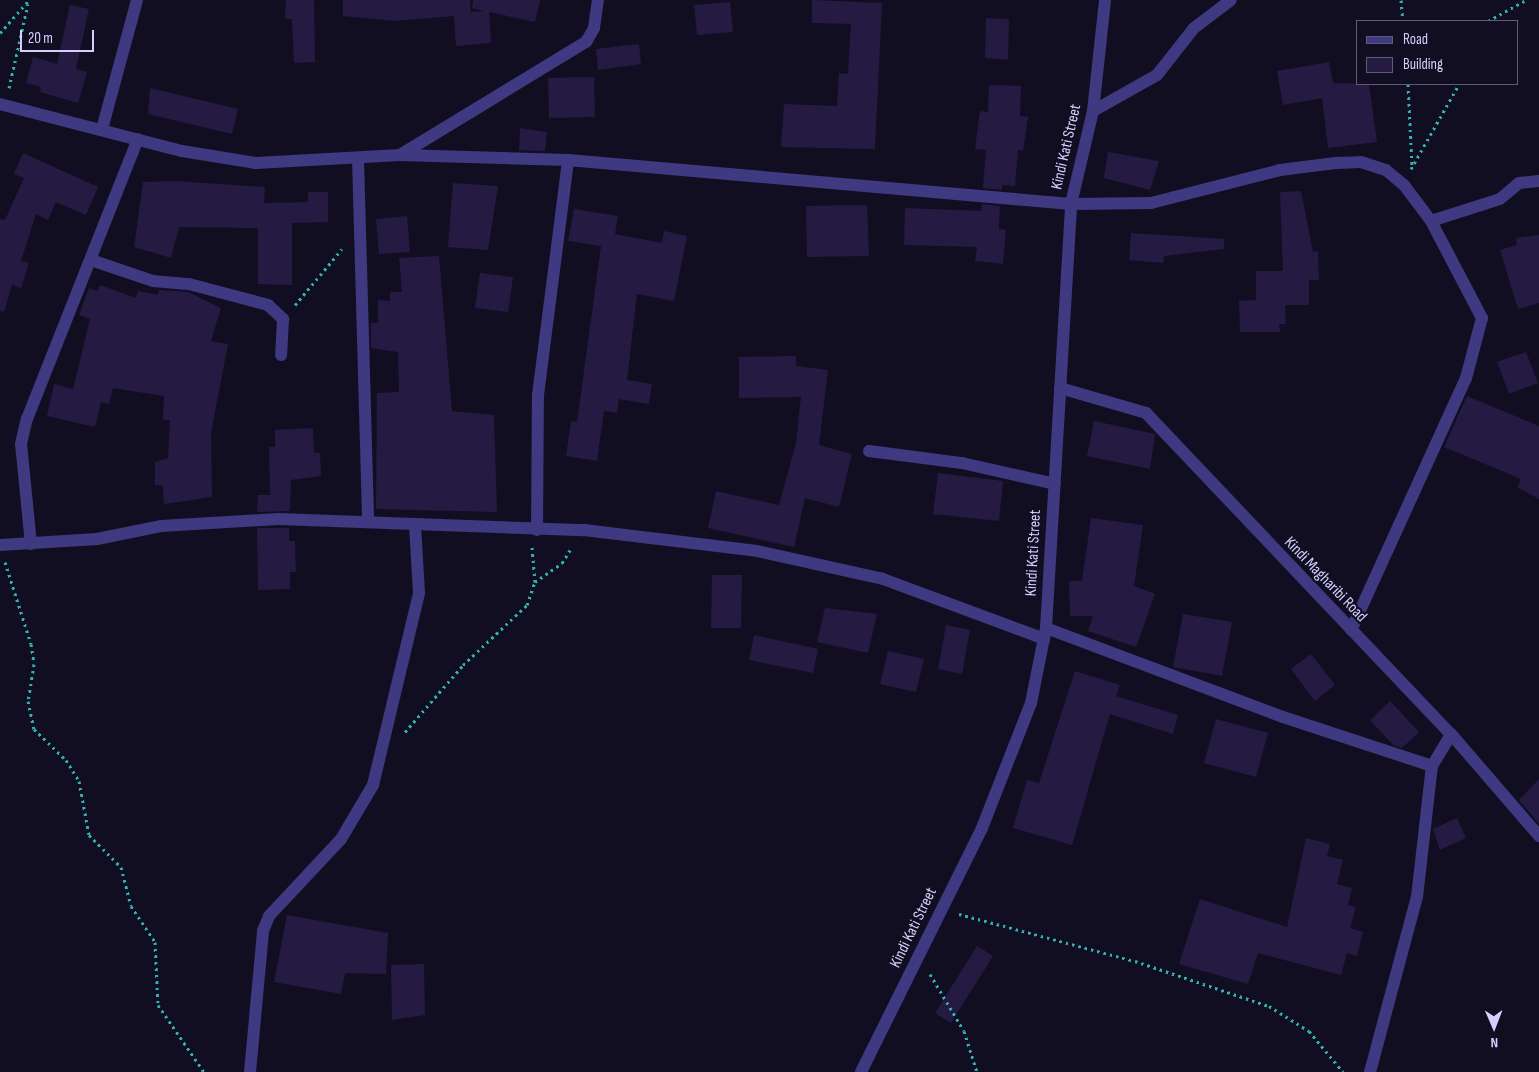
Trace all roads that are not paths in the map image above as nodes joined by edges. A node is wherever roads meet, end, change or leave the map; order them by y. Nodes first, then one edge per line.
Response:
1 (137, 0) edge
2 (598, 0) edge
3 (1105, 0) edge
4 (1231, 0) edge
5 (3, 105) edge
6 (1093, 111) junction
7 (102, 129) junction
8 (138, 139) junction
9 (400, 156) junction
10 (358, 159) junction
11 (568, 160) junction
12 (1539, 181) edge
13 (1071, 204) junction
14 (1431, 221) junction
15 (91, 260) junction
16 (281, 355) dead end
17 (1060, 388) junction
18 (869, 451) dead end
19 (1055, 484) junction
20 (368, 522) junction
21 (414, 525) junction
22 (533, 530) junction
23 (31, 544) junction
24 (0, 545) edge
25 (1351, 630) junction
26 (1045, 633) junction
27 (1451, 734) junction
28 (1432, 766) junction
29 (1539, 836) edge
30 (250, 1072) edge
31 (861, 1072) edge
32 (1370, 1072) edge

1 - 7 street
2 - 9 street
3 - 6 street, Kindi Kati Street
4 - 6 street
5 - 7 street
6 - 13 street, Kindi Kati Street
7 - 8 street
8 - 10 street
8 - 15 street
9 - 10 street
9 - 11 street
10 - 20 street
11 - 13 street
11 - 22 street
12 - 14 street
13 - 14 street
13 - 17 street, Kindi Kati Street
14 - 25 street
15 - 16 street
15 - 23 street
17 - 19 street, Kindi Kati Street
17 - 25 street, Kindi Magharibi Road
18 - 19 street
19 - 26 street, Kindi Kati Street
20 - 21 street
20 - 23 street
21 - 22 street
21 - 30 street
22 - 26 street
23 - 24 street
25 - 27 street, Kindi Magharibi Road
26 - 28 street
26 - 31 street, Kindi Kati Street
27 - 28 street
27 - 29 street, Kindi Magharibi Road
28 - 32 street

